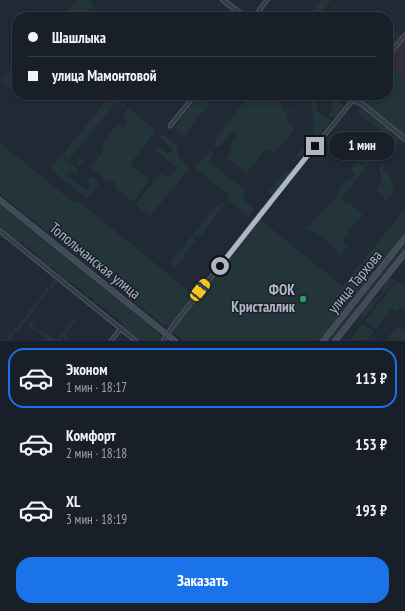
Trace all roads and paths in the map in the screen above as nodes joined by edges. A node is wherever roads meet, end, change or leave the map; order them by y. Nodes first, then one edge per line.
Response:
1 (223, 0) edge
2 (267, 0) edge
3 (239, 12) edge
4 (258, 12) edge
5 (405, 35) edge
6 (393, 50) edge
7 (191, 100) edge
8 (353, 100) joint
9 (170, 126) dead end
10 (405, 139) edge
11 (0, 200) edge
12 (0, 231) edge
13 (405, 238) edge
14 (405, 254) edge
15 (121, 328) junction
16 (166, 334) junction
17 (111, 341) edge
18 (136, 341) edge
19 (163, 341) edge
20 (175, 341) edge
21 (323, 341) edge
22 (335, 341) edge

1 - 3 street
2 - 4 street
5 - 6 street
7 - 9 street
8 - 10 street
8 - 16 street
11 - 16 main road, Топольчанская улица
12 - 15 street
13 - 21 main road, улица Тархова
14 - 22 main road, улица Тархова
15 - 17 street
15 - 18 street
16 - 19 street
16 - 20 main road, Топольчанская улица

